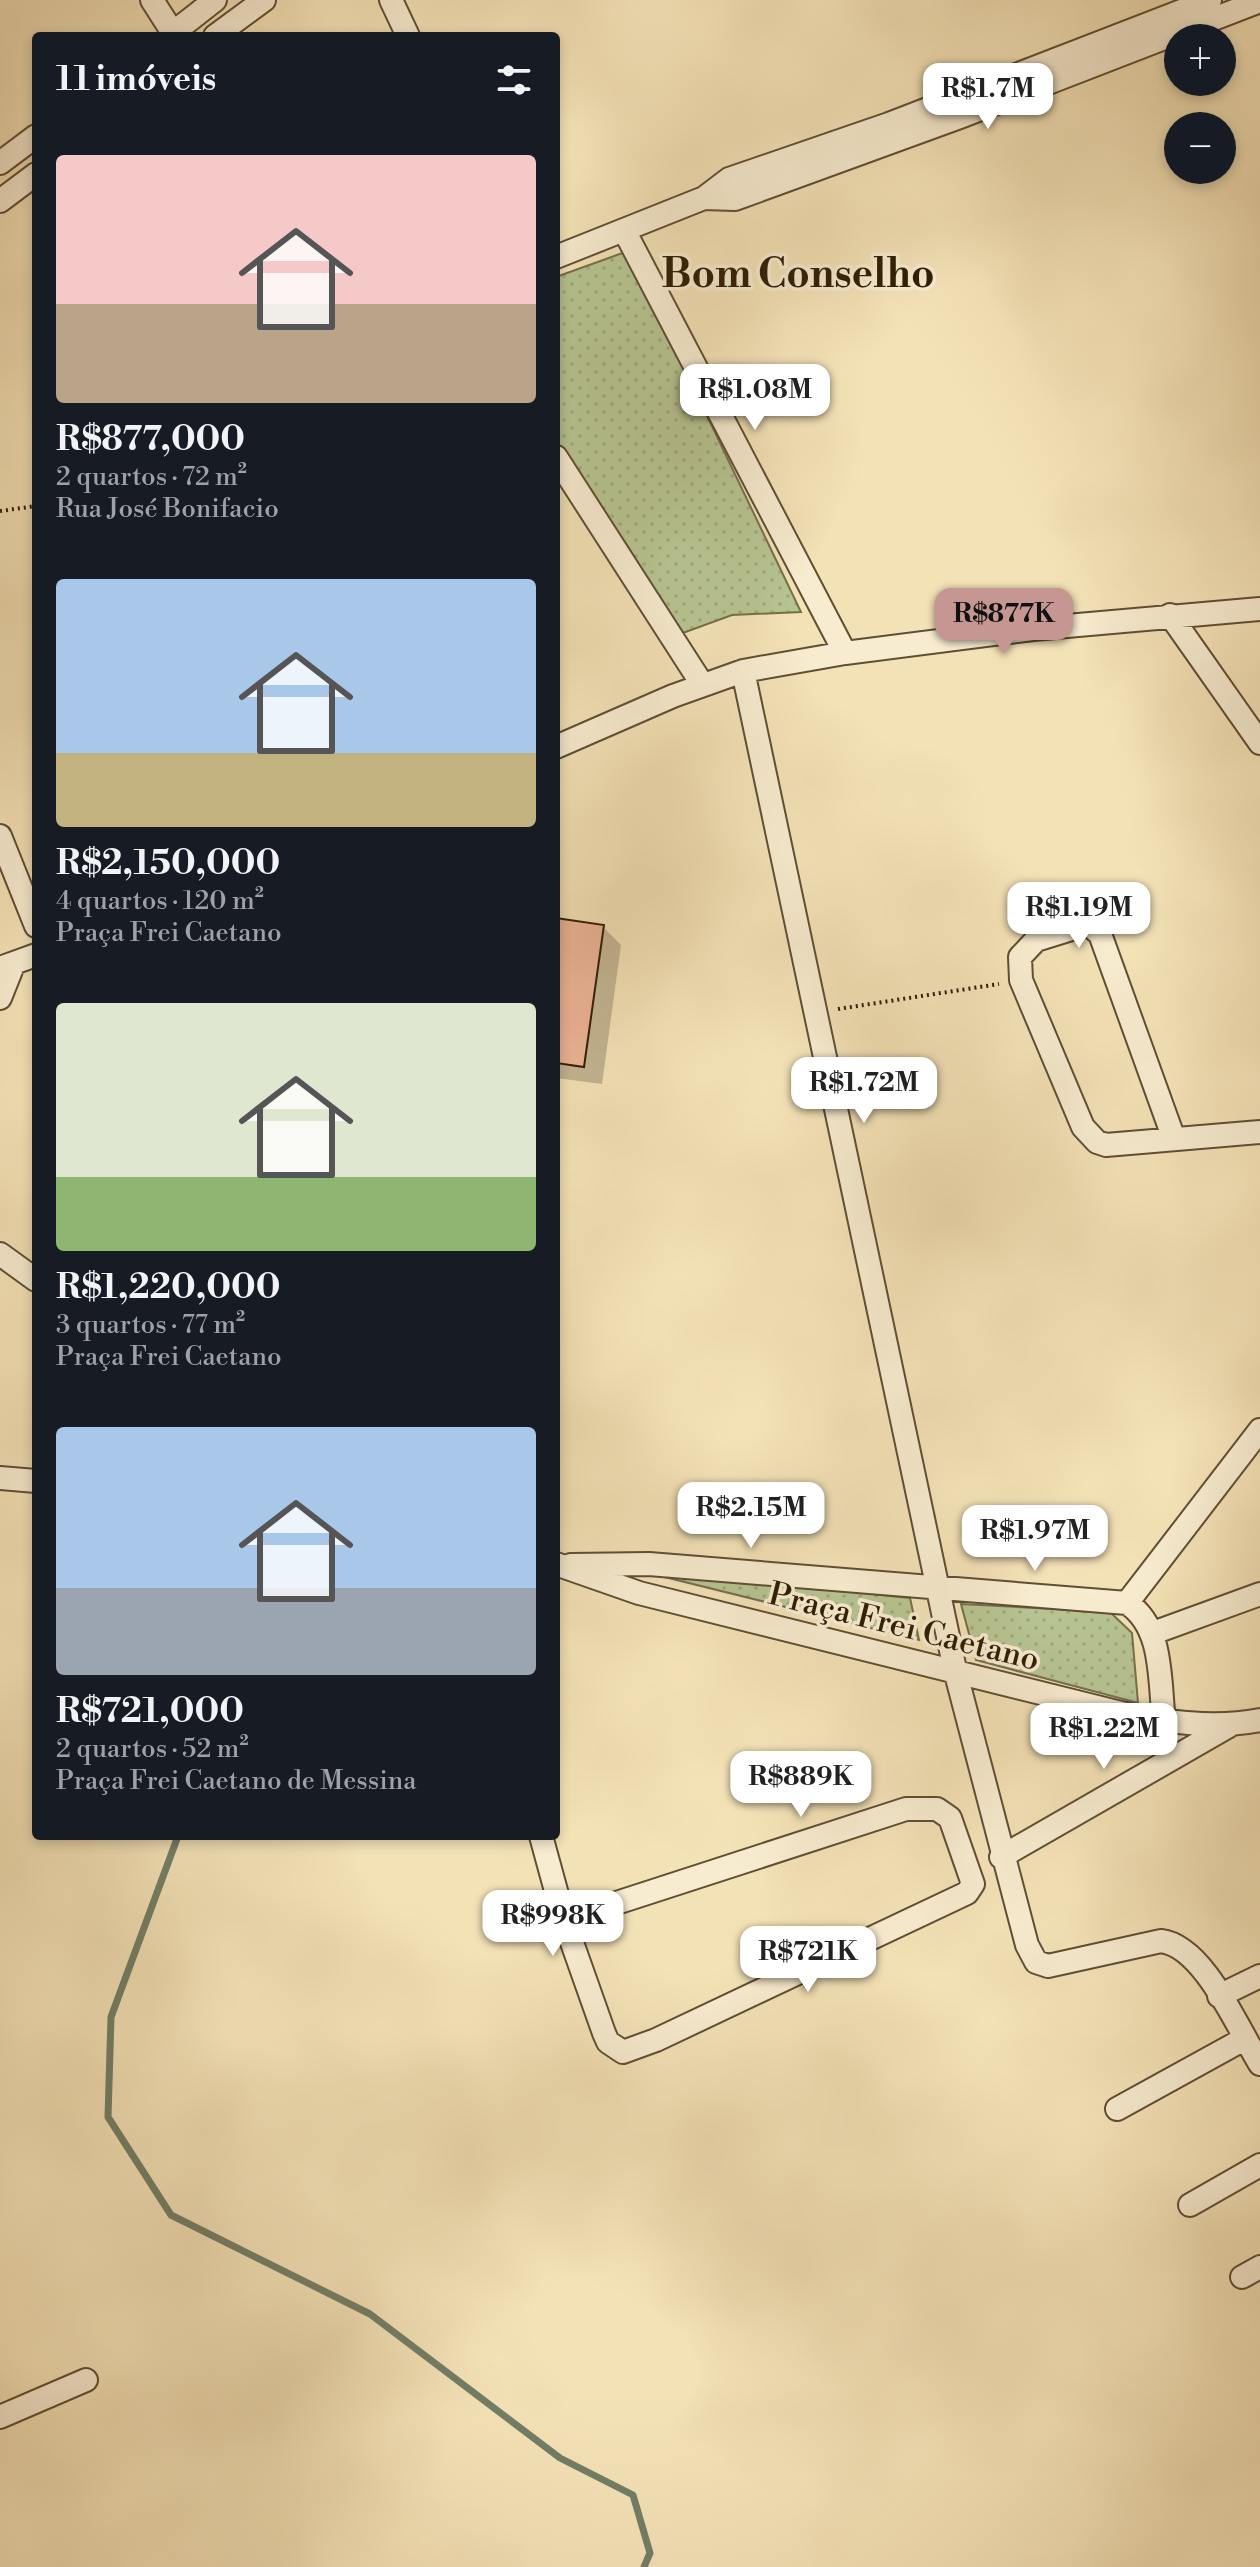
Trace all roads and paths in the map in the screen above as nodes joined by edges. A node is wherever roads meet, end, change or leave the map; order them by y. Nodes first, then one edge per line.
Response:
1 (152, 0) edge
2 (215, 0) edge
3 (264, 0) edge
4 (391, 0) edge
5 (1210, 0) edge
6 (1260, 1) edge
7 (170, 32) edge
8 (174, 32) edge
9 (220, 32) edge
10 (406, 32) edge
11 (32, 139) edge
12 (0, 163) edge
13 (32, 177) edge
14 (704, 198) junction
15 (0, 201) edge
16 (625, 232) junction
17 (560, 256) edge
18 (560, 463) edge
19 (32, 507) edge
20 (0, 511) edge
21 (1260, 609) edge
22 (1170, 615) junction
23 (845, 653) junction
24 (743, 671) junction
25 (702, 684) junction
26 (1260, 743) edge
27 (560, 745) edge
28 (0, 836) edge
29 (32, 916) edge
30 (32, 957) edge
31 (7, 966) edge
32 (1021, 980) junction
33 (0, 998) edge
34 (816, 1013) junction
35 (1260, 1132) edge
36 (1174, 1139) junction
37 (0, 1254) edge
38 (32, 1277) edge
39 (1260, 1430) edge
40 (0, 1478) edge
41 (32, 1481) edge
42 (560, 1565) edge
43 (560, 1565) edge
44 (939, 1588) junction
45 (1260, 1594) edge
46 (1127, 1603) junction
47 (1153, 1633) junction
48 (956, 1674) junction
49 (1260, 1720) edge
50 (1164, 1721) junction
51 (1229, 1726) junction
52 (542, 1840) edge
53 (1003, 1864) junction
54 (971, 1879) junction
55 (564, 1920) junction
56 (1260, 1976) edge
57 (1219, 1996) junction
58 (1244, 2039) junction
59 (1260, 2064) edge
60 (1117, 2109) dead end
61 (1260, 2165) edge
62 (1190, 2205) dead end
63 (86, 2380) dead end
64 (0, 2417) edge

1 - 7 street
2 - 8 street
3 - 9 street
4 - 10 street
5 - 14 street
6 - 14 street
11 - 12 street
13 - 15 street
14 - 16 street
16 - 17 street
16 - 23 street
18 - 25 street
19 - 20 path
21 - 22 street
22 - 23 street
22 - 26 street
23 - 24 street
24 - 25 street
24 - 34 street
25 - 27 street
28 - 29 street
30 - 31 street
31 - 33 street
32 - 34 path
32 - 36 street
32 - 36 street
34 - 44 street
35 - 36 street
37 - 38 street
39 - 46 street
40 - 41 street
42 - 44 street, Praça Frei Caetano
43 - 48 street, Praça Frei Caetano
44 - 46 street, Praça Frei Caetano
44 - 48 street
45 - 47 street
46 - 47 street
47 - 50 street
48 - 50 street, Praça Frei Caetano
48 - 53 street
49 - 51 street
50 - 51 street, Praça Frei Caetano
51 - 53 street
52 - 55 street
53 - 54 street
53 - 57 street
54 - 55 street
54 - 55 street
56 - 57 street
57 - 58 street
58 - 59 street
58 - 60 street
61 - 62 street
63 - 64 street

